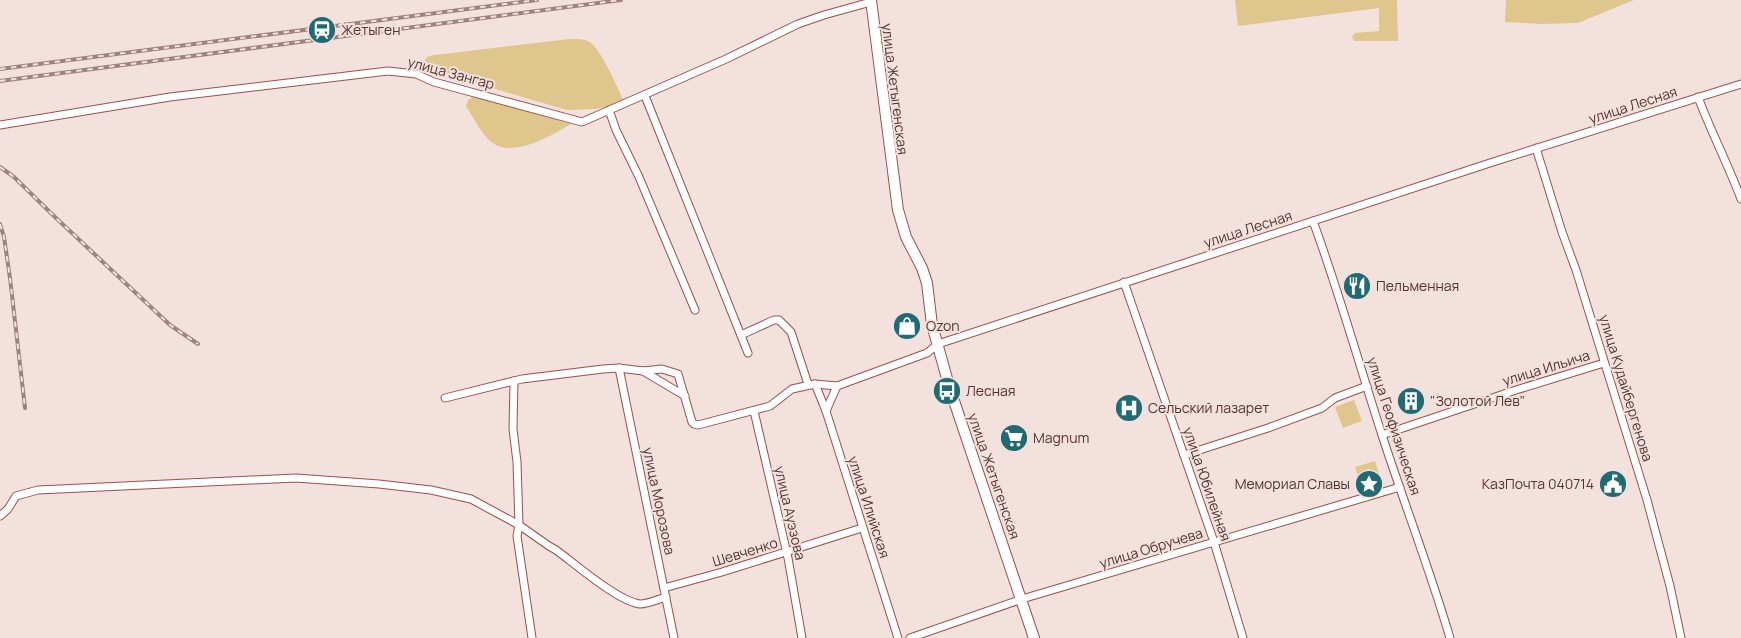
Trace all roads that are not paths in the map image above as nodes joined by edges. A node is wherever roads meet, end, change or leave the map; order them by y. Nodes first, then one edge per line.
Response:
1 (870, 1) edge
2 (1741, 84) edge
3 (645, 96) junction
4 (1698, 97) junction
5 (609, 110) junction
6 (0, 125) edge
7 (1536, 148) junction
8 (1741, 199) edge
9 (1313, 221) junction
10 (1124, 282) junction
11 (695, 310) dead end
12 (741, 335) junction
13 (938, 344) junction
14 (748, 354) dead end
15 (1604, 364) junction
16 (620, 368) junction
17 (643, 371) junction
18 (514, 380) junction
19 (812, 384) junction
20 (836, 386) junction
21 (1367, 386) junction
22 (686, 397) junction
23 (446, 398) dead end
24 (754, 410) junction
25 (826, 411) junction
26 (1382, 435) junction
27 (1184, 455) junction
28 (1400, 487) junction
29 (0, 516) edge
30 (519, 525) junction
31 (862, 528) junction
32 (1214, 542) junction
33 (786, 552) junction
34 (664, 588) junction
35 (666, 597) junction
36 (1022, 599) junction
37 (532, 638) edge
38 (674, 638) edge
39 (802, 638) edge
40 (898, 638) edge
41 (910, 638) edge
42 (1034, 638) edge
43 (1243, 638) edge
44 (1450, 638) edge
45 (1681, 638) edge

1 - 3 street, улица Зангар
1 - 13 main road, улица Жетыгенская
2 - 4 street, улица Лесная
3 - 5 street, улица Зангар
3 - 12 street
4 - 7 street, улица Лесная
4 - 8 street
5 - 6 street, улица Зангар
5 - 11 street
7 - 9 street, улица Лесная
7 - 15 street, улица Кудайбергенова
9 - 10 street, улица Лесная
9 - 21 street, улица Геофизическая
10 - 13 street, улица Лесная
10 - 27 street, улица Юбилейная
12 - 14 street
12 - 19 street, улица Илийская
13 - 20 street, улица Лесная
13 - 36 main road, улица Жетыгенская
15 - 26 street, улица Ильича
15 - 45 street, улица Кудайбергенова
16 - 17 street
16 - 18 street
16 - 34 street, улица Морозова
17 - 22 street
17 - 22 street
18 - 23 street
18 - 30 street
19 - 20 street, улица Лесная
19 - 24 street, улица Лесная
19 - 25 street, улица Илийская
20 - 25 street
21 - 26 street, улица Геофизическая
21 - 27 street
22 - 24 street
24 - 33 street, улица Ауэзова
25 - 31 street, улица Илийская
26 - 28 street, улица Геофизическая
27 - 32 street, улица Юбилейная
28 - 32 street, улица Обручева
28 - 44 street, улица Геофизическая
29 - 30 street
30 - 35 street
30 - 37 street
31 - 33 street, Шевченко
31 - 40 street, улица Илийская
32 - 36 street, улица Обручева
32 - 43 street, улица Юбилейная
33 - 34 street, Шевченко
33 - 39 street, улица Ауэзова
34 - 35 street, улица Морозова
35 - 38 street, улица Морозова
36 - 41 street, улица Обручева
36 - 42 main road, улица Жетыгенская

